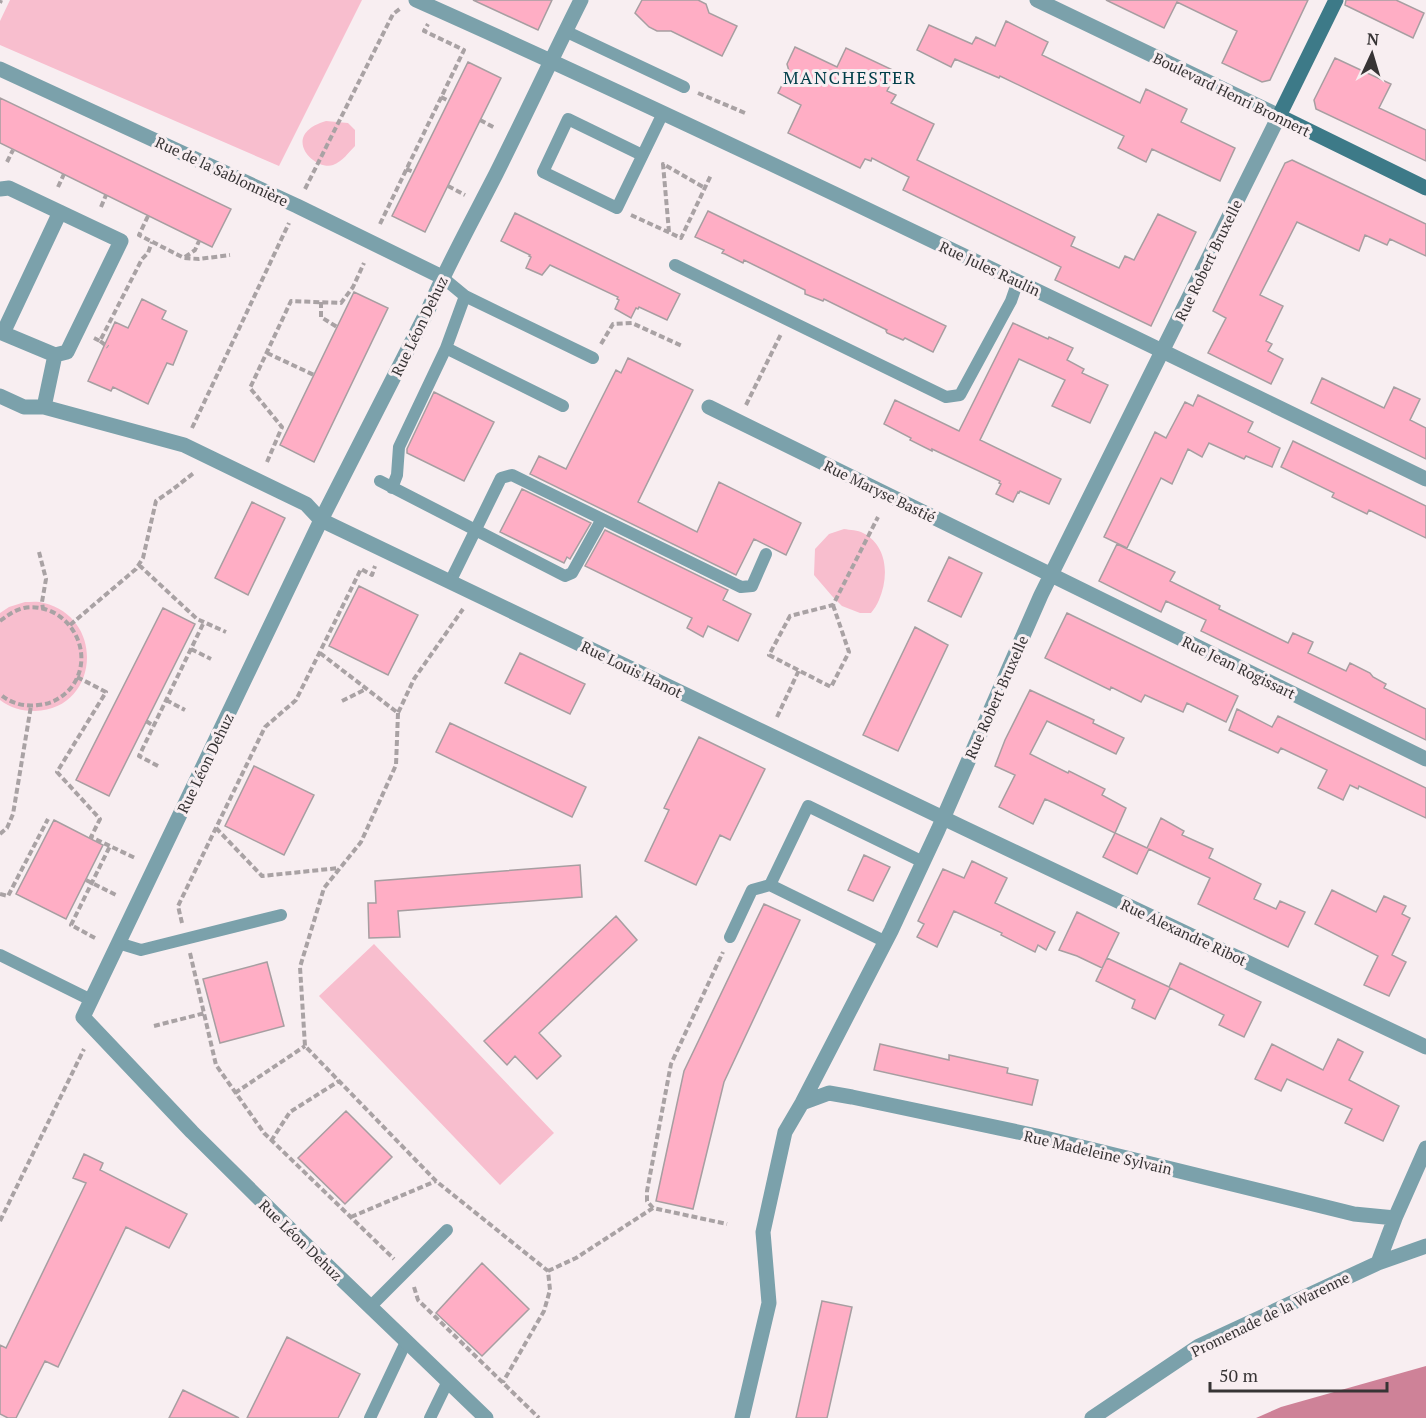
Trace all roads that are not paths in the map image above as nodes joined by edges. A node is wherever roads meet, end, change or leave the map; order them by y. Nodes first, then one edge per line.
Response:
1 (416, 0) edge
2 (581, 0) edge
3 (1037, 0) edge
4 (1336, 0) edge
5 (566, 31) junction
6 (552, 60) junction
7 (0, 69) edge
8 (684, 87) road end
9 (663, 113) junction
10 (1279, 116) junction
11 (642, 155) junction
12 (1426, 188) edge
13 (0, 189) edge
14 (60, 212) junction
15 (675, 265) dead end
16 (442, 277) junction
17 (1018, 281) junction
18 (465, 296) junction
19 (1, 332) edge
20 (446, 348) junction
21 (1163, 350) junction
22 (55, 355) junction
23 (593, 358) road end
24 (0, 396) edge
25 (563, 405) dead end
26 (44, 407) junction
27 (709, 407) dead end
28 (1426, 479) edge
29 (380, 481) dead end
30 (392, 488) junction
31 (602, 519) junction
32 (321, 520) junction
33 (475, 530) junction
34 (766, 554) dead end
35 (1051, 575) junction
36 (450, 582) junction
37 (1426, 759) edge
38 (942, 818) junction
39 (923, 862) junction
40 (770, 885) junction
41 (281, 915) dead end
42 (730, 936) road end
43 (885, 942) junction
44 (118, 943) junction
45 (0, 955) edge
46 (91, 1000) junction
47 (1426, 1047) edge
48 (802, 1103) junction
49 (1426, 1148) edge
50 (1395, 1218) junction
51 (447, 1230) dead end
52 (1426, 1246) edge
53 (1378, 1263) junction
54 (370, 1307) junction
55 (406, 1341) junction
56 (448, 1382) junction
57 (370, 1418) edge
58 (430, 1418) edge
59 (486, 1418) edge
60 (741, 1418) edge
61 (1092, 1418) edge

1 - 6 street, Rue Jules Raulin
2 - 5 street, Rue Léon Dehuz
3 - 10 street, Boulevard Henri Bronnert
4 - 10 main road, Rue Robert Bruxelle
5 - 6 street, Rue Léon Dehuz
5 - 8 lane
6 - 9 street, Rue Jules Raulin
6 - 16 street, Rue Léon Dehuz
7 - 16 street, Rue de la Sablonnière
9 - 11 lane
9 - 17 street, Rue Jules Raulin
10 - 12 main road, Boulevard Henri Bronnert
10 - 21 street, Rue Robert Bruxelle
11 - 11 lane
13 - 14 street
14 - 19 street
14 - 22 street
15 - 17 lane
16 - 18 lane
16 - 32 street, Rue Léon Dehuz
17 - 21 street, Rue Jules Raulin
18 - 20 lane
18 - 23 lane
19 - 22 street
20 - 25 lane
20 - 30 lane
21 - 28 street, Rue Jules Raulin
21 - 35 street, Rue Robert Bruxelle
22 - 26 street
24 - 26 street, Rue Louis Hanot
26 - 32 street, Rue Louis Hanot
27 - 35 street, Rue Maryse Bastié
29 - 30 lane
30 - 33 lane
31 - 33 lane
31 - 33 lane
31 - 34 lane
32 - 36 street, Rue Louis Hanot
32 - 44 street, Rue Léon Dehuz
33 - 36 lane
35 - 37 street, Rue Jean Rogissart
35 - 38 street, Rue Robert Bruxelle
36 - 38 street, Rue Louis Hanot
38 - 39 street, Rue Robert Bruxelle
38 - 47 street, Rue Alexandre Ribot
39 - 40 lane
39 - 43 street, Rue Robert Bruxelle
40 - 42 lane
40 - 43 lane
41 - 44 lane
43 - 48 street, Rue Robert Bruxelle
44 - 46 street, Rue Léon Dehuz
45 - 46 lane
46 - 54 street, Rue Léon Dehuz
48 - 50 street, Rue Madeleine Sylvain
48 - 60 street, Rue Robert Bruxelle
49 - 50 street
50 - 53 street
51 - 54 lane
52 - 53 street, Promenade de la Warenne
53 - 61 street, Promenade de la Warenne
54 - 55 street, Rue Léon Dehuz
55 - 56 street, Rue Léon Dehuz
55 - 57 lane
56 - 58 lane
56 - 59 street, Rue Léon Dehuz

